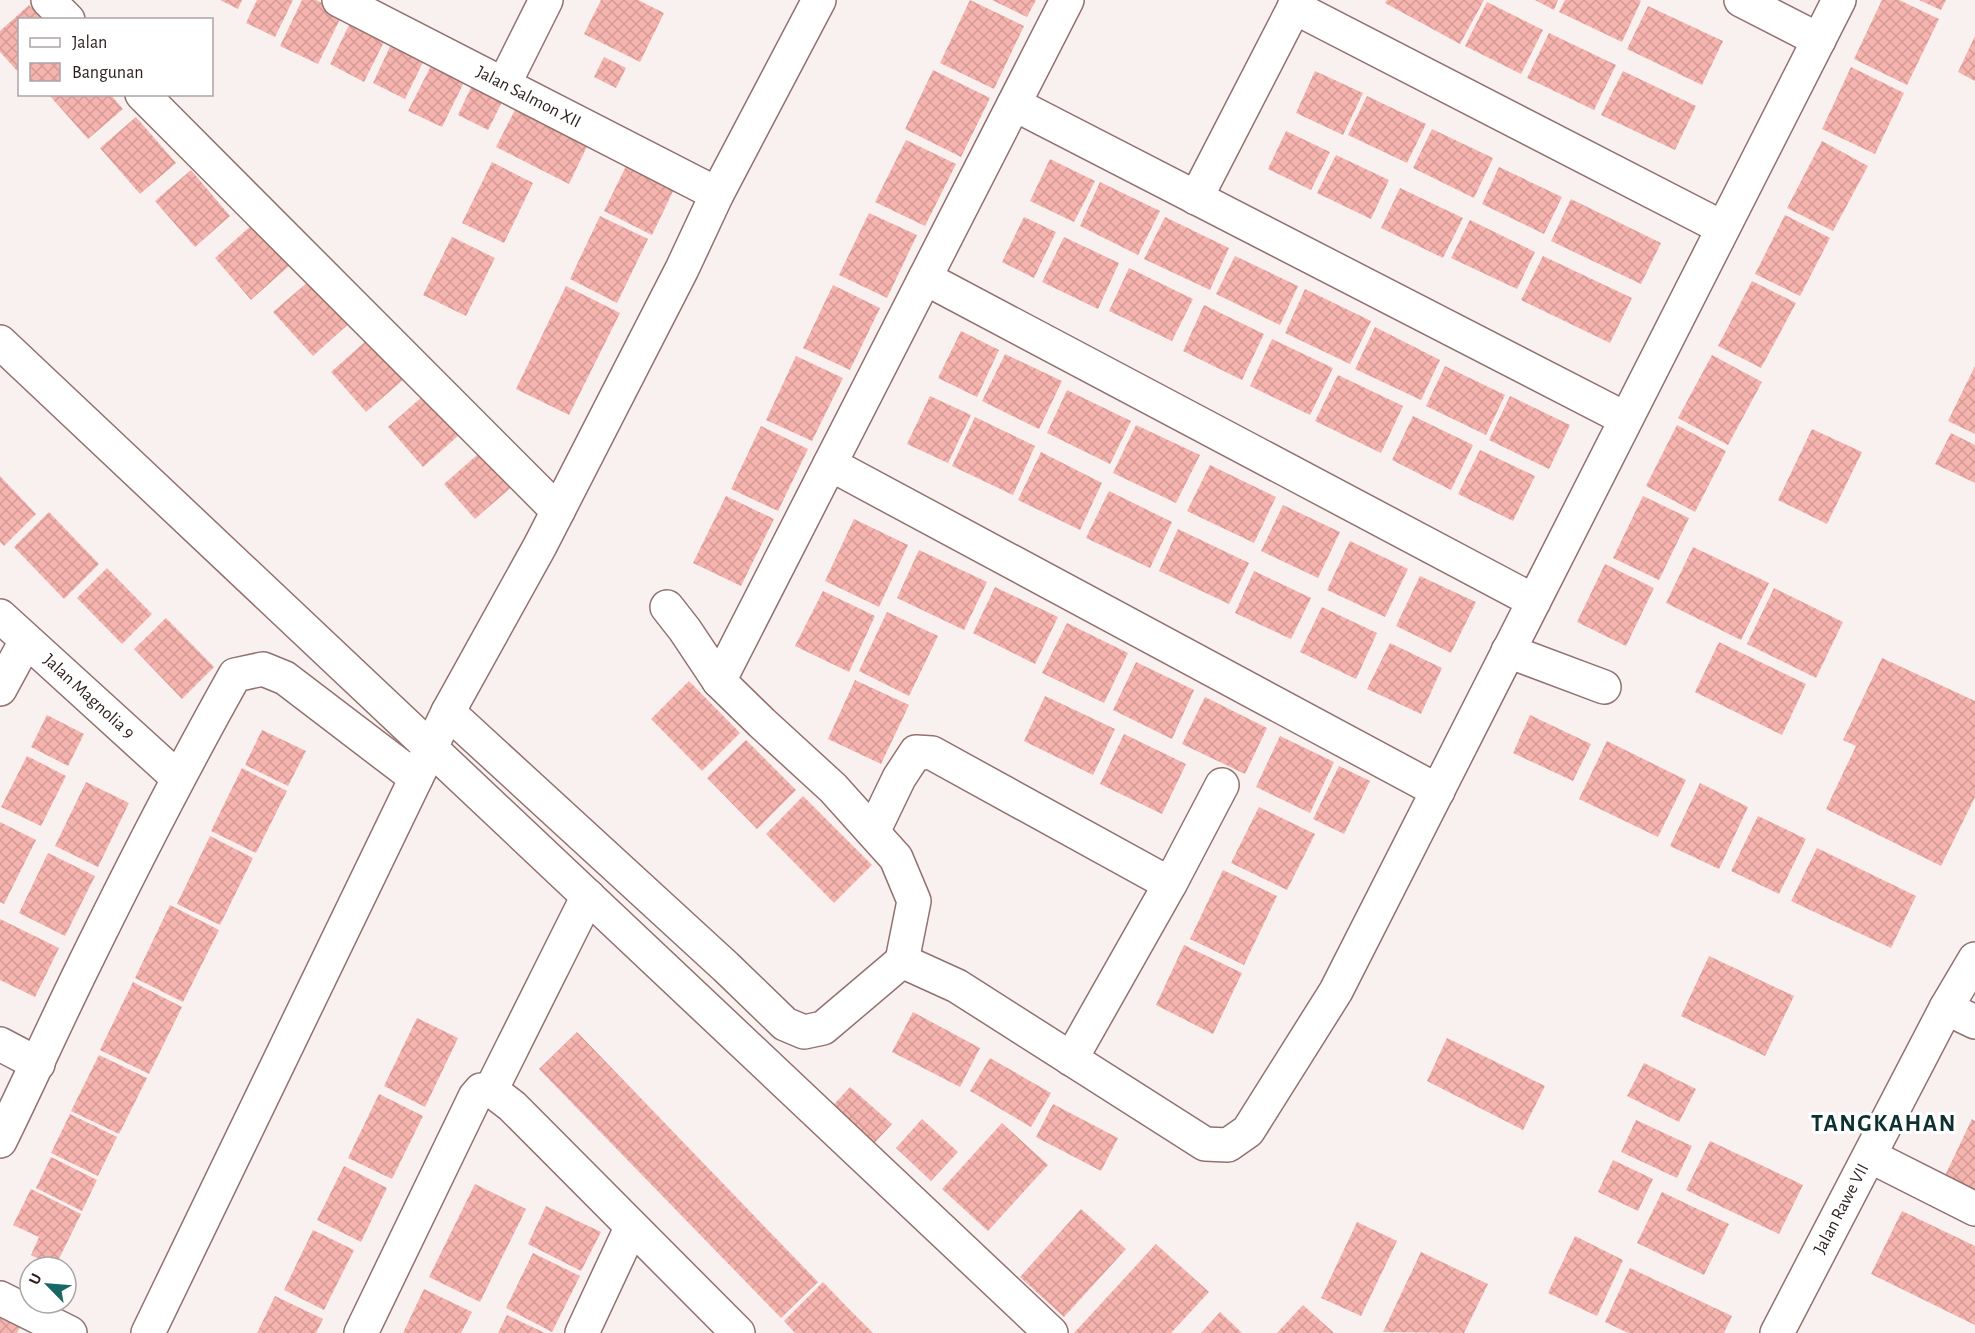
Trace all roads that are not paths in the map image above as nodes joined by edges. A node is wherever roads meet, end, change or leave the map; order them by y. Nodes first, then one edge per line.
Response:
1 (48, 0) edge
2 (339, 0) edge
3 (546, 0) edge
4 (819, 0) edge
5 (1067, 0) edge
6 (1741, 0) edge
7 (1839, 0) edge
8 (1296, 4) edge
9 (66, 18) edge
10 (1819, 40) junction
11 (504, 84) junction
12 (144, 96) edge
13 (1014, 104) junction
14 (717, 194) junction
15 (1196, 198) junction
16 (1723, 228) junction
17 (925, 278) junction
18 (0, 342) edge
19 (1626, 419) junction
20 (830, 464) junction
21 (558, 511) junction
22 (1534, 601) junction
23 (667, 607) dead end
24 (0, 616) edge
25 (26, 641) junction
26 (1508, 651) junction
27 (719, 681) junction
28 (1604, 687) dead end
29 (0, 689) edge
30 (448, 712) junction
31 (431, 748) junction
32 (178, 778) junction
33 (416, 778) junction
34 (1222, 785) dead end
35 (1438, 791) junction
36 (873, 832) junction
37 (1170, 884) junction
38 (588, 896) junction
39 (1975, 958) edge
40 (902, 961) junction
41 (1961, 1015) edge
42 (0, 1044) edge
43 (1071, 1059) junction
44 (38, 1064) junction
45 (491, 1090) junction
46 (0, 1141) edge
47 (1870, 1156) junction
48 (1975, 1209) edge
49 (631, 1228) junction
50 (0, 1298) edge
51 (70, 1333) edge
52 (148, 1333) edge
53 (361, 1333) edge
54 (582, 1333) edge
55 (738, 1333) edge
56 (1051, 1333) edge
57 (1777, 1333) edge

1 - 9 street
2 - 11 street, Jalan Salmon XII
3 - 11 street
4 - 14 street
5 - 13 street
6 - 10 street
7 - 10 street
8 - 15 street
8 - 16 street
10 - 16 street
11 - 14 street, Jalan Salmon XII
12 - 21 street
13 - 15 street
13 - 17 street
14 - 21 street
15 - 19 street
16 - 19 street
17 - 20 street
17 - 22 street
18 - 31 street
19 - 22 street
20 - 27 street
20 - 35 street
21 - 30 street
22 - 26 street
23 - 27 street
24 - 25 street, Jalan Magnolia 9
25 - 29 street
25 - 32 street, Jalan Magnolia 9
26 - 28 street
26 - 35 street
27 - 36 street
30 - 31 street
30 - 40 street
31 - 33 street
31 - 38 street
32 - 33 street
32 - 44 street
33 - 52 street
34 - 37 street
35 - 43 street
36 - 37 street
36 - 40 street
37 - 43 street
38 - 45 street
38 - 56 street
39 - 41 street, Jalan Rawe VII
40 - 43 street
41 - 47 street, Jalan Rawe VII
42 - 44 street
44 - 46 street
45 - 49 street
45 - 53 street
47 - 48 street
47 - 57 street, Jalan Rawe VII
49 - 54 street
49 - 55 street
50 - 51 street

